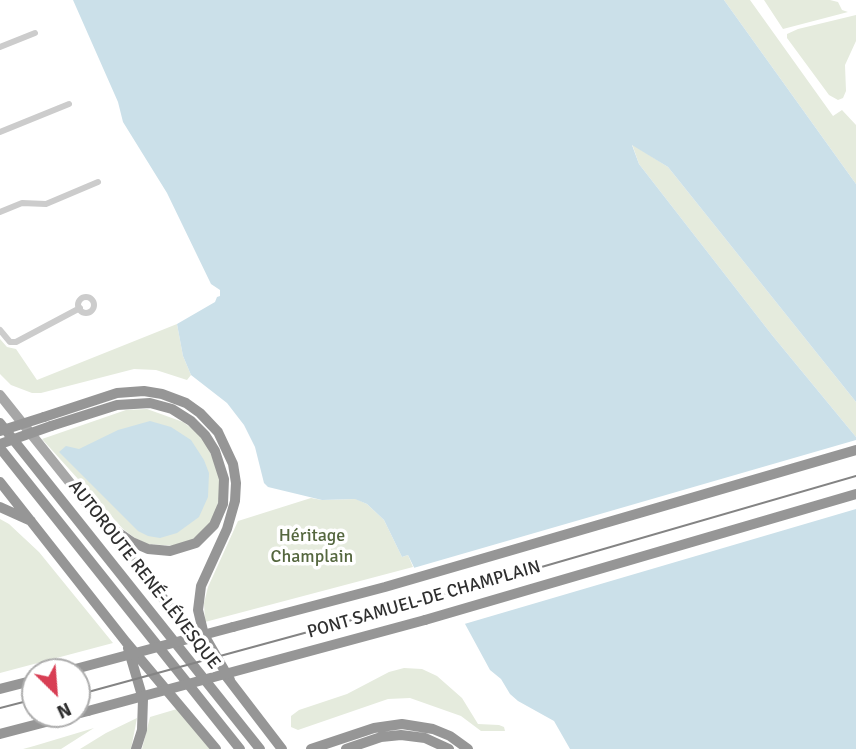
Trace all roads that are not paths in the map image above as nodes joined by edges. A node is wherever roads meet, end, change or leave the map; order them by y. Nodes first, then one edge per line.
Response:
1 (34, 33) dead end
2 (0, 47) edge
3 (69, 104) dead end
4 (0, 132) edge
5 (98, 182) dead end
6 (0, 212) edge
7 (80, 308) dead end
8 (0, 330) edge
9 (0, 395) edge
10 (47, 422) junction
11 (0, 423) edge
12 (0, 431) edge
13 (0, 446) edge
14 (856, 450) edge
15 (0, 481) edge
16 (856, 494) edge
17 (0, 507) edge
18 (99, 519) junction
19 (30, 521) junction
20 (126, 642) junction
21 (91, 665) edge
22 (230, 680) junction
23 (21, 684) edge
24 (0, 689) edge
25 (0, 734) edge
26 (136, 749) edge
27 (216, 749) edge
28 (240, 749) edge
29 (260, 749) edge
30 (282, 749) edge
31 (311, 749) edge
32 (346, 749) edge
33 (449, 749) edge
34 (468, 749) edge

1 - 2 street
3 - 4 street
5 - 6 street
7 - 8 street
9 - 18 main road
10 - 12 highway, bridge
10 - 13 highway, bridge
10 - 18 highway
10 - 22 highway
11 - 29 highway, AUTOROUTE RENÉ-LÉVESQUE
13 - 28 highway, AUTOROUTE RENÉ-LÉVESQUE
14 - 21 highway, PONT SAMUEL-DE CHAMPLAIN, bridge
15 - 19 highway
16 - 25 highway, PONT SAMUEL-DE CHAMPLAIN, bridge
17 - 19 highway
18 - 22 highway
19 - 20 highway
20 - 26 highway
20 - 27 highway
22 - 30 highway
23 - 24 highway
31 - 34 highway
32 - 33 highway

